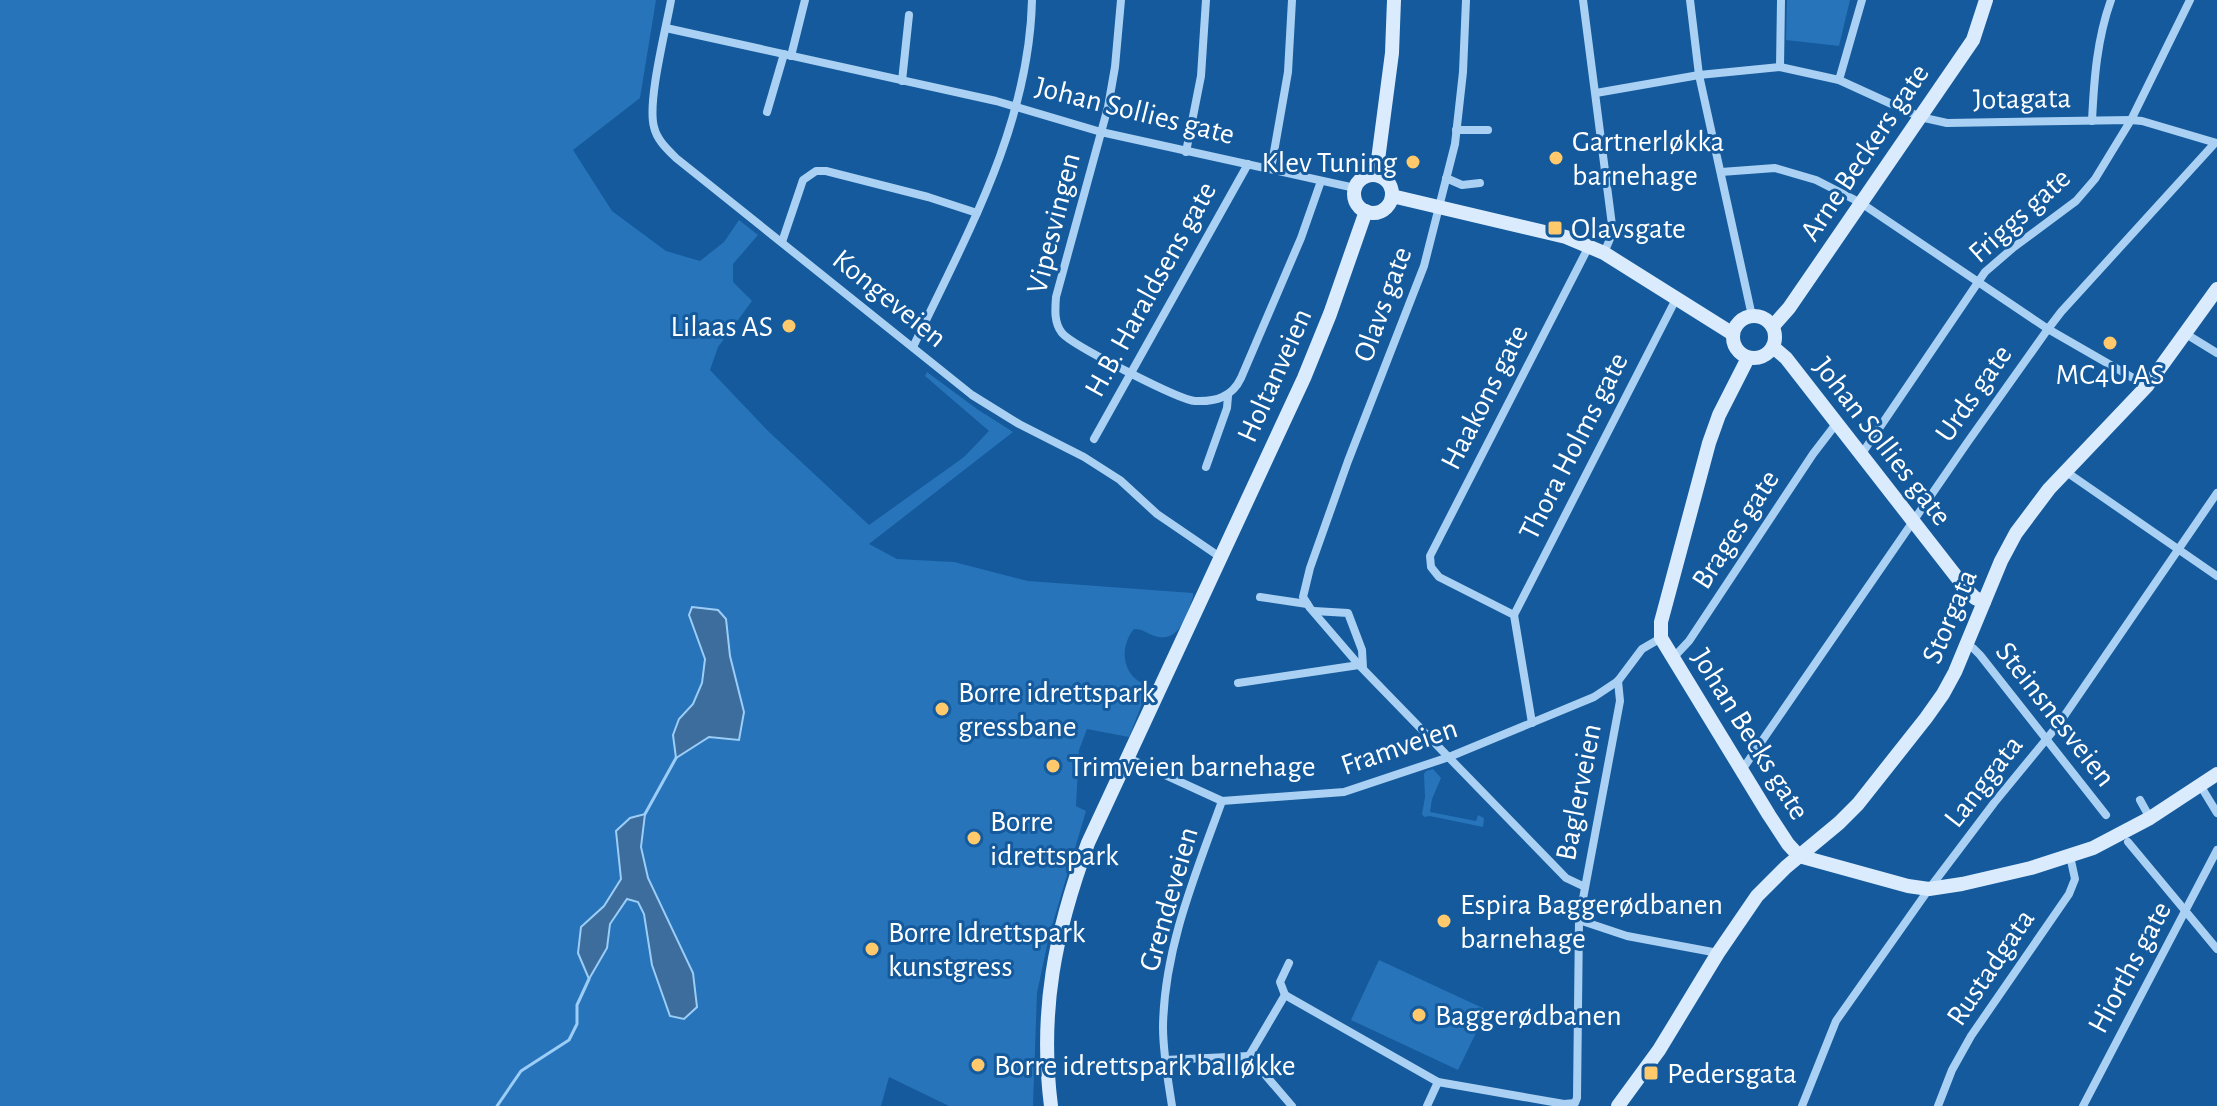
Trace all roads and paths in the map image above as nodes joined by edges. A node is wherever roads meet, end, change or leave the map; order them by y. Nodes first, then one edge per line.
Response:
1 (671, 0) edge
2 (805, 0) edge
3 (1032, 0) edge
4 (1121, 0) edge
5 (1206, 0) edge
6 (1292, 0) edge
7 (1394, 0) edge
8 (1466, 0) edge
9 (1583, 0) edge
10 (1690, 0) edge
11 (1781, 0) edge
12 (1862, 0) edge
13 (1986, 0) edge
14 (2111, 0) edge
15 (2190, 0) edge
16 (909, 15) dead end
17 (666, 28) junction
18 (787, 55) junction
19 (1780, 67) junction
20 (1699, 75) junction
21 (1839, 80) junction
22 (902, 81) junction
23 (1596, 93) junction
24 (1016, 108) junction
25 (767, 112) dead end
26 (1920, 117) junction
27 (2131, 120) junction
28 (2092, 121) junction
29 (1456, 130) junction
30 (1488, 130) dead end
31 (1101, 132) junction
32 (2216, 143) edge
33 (1186, 152) junction
34 (1248, 164) junction
35 (1271, 169) junction
36 (1721, 172) junction
37 (1376, 175) junction
38 (1446, 178) junction
39 (1321, 181) junction
40 (1480, 183) dead end
41 (1355, 188) junction
42 (1392, 196) junction
43 (1861, 203) junction
44 (1439, 208) junction
45 (1366, 211) junction
46 (977, 213) junction
47 (782, 242) junction
48 (1589, 246) junction
49 (1604, 253) junction
50 (1978, 282) junction
51 (2217, 289) edge
52 (1676, 299) junction
53 (1752, 316) junction
54 (1773, 326) junction
55 (2048, 329) junction
56 (1733, 334) junction
57 (2186, 334) junction
58 (913, 347) junction
59 (1773, 347) junction
60 (2217, 353) edge
61 (1748, 358) junction
62 (1129, 373) junction
63 (2147, 386) junction
64 (1228, 396) junction
65 (1836, 424) junction
66 (1094, 439) dead end
67 (1861, 455) junction
68 (1206, 467) dead end
69 (2065, 471) junction
70 (2217, 493) edge
71 (1913, 522) junction
72 (2179, 550) junction
73 (1220, 557) junction
74 (2217, 576) edge
75 (1260, 597) dead end
76 (1984, 602) junction
77 (1310, 608) junction
78 (1514, 615) junction
79 (1661, 638) junction
80 (1966, 646) junction
81 (1673, 658) junction
82 (1361, 667) junction
83 (1618, 681) junction
84 (1238, 683) dead end
85 (1532, 723) junction
86 (2046, 738) junction
87 (1449, 757) junction
88 (1128, 758) junction
89 (1742, 770) junction
90 (2217, 774) edge
91 (2200, 785) junction
92 (2140, 800) dead end
93 (1222, 801) junction
94 (2217, 813) edge
95 (2106, 815) dead end
96 (2150, 818) junction
97 (2128, 842) dead end
98 (2217, 850) edge
99 (1799, 856) junction
100 (2070, 856) junction
101 (1585, 887) junction
102 (1929, 889) junction
103 (2185, 911) junction
104 (1579, 920) junction
105 (2217, 949) edge
106 (1718, 953) junction
107 (1289, 963) dead end
108 (1285, 995) junction
109 (1249, 1056) junction
110 (1165, 1060) junction
111 (1438, 1082) junction
112 (1051, 1106) edge
113 (1172, 1106) edge
114 (1292, 1106) edge
115 (1427, 1106) edge
116 (1618, 1106) edge
117 (1802, 1106) edge
118 (1938, 1106) edge
119 (2083, 1106) edge

1 - 17 street, Kongeveien
2 - 18 street
3 - 24 street
4 - 31 street, Vipesvingen
5 - 33 street
6 - 35 street
7 - 37 main road
8 - 29 street, Olavs gate
9 - 23 street
10 - 20 street
11 - 19 street
12 - 21 street
13 - 26 main road, Arne Beckers gate
14 - 28 street
15 - 27 street, Friggs gate
16 - 22 street
17 - 18 street, Johan Sollies gate
17 - 47 street, Kongeveien
18 - 22 street, Johan Sollies gate
18 - 25 street
19 - 20 street, Jotagata
19 - 21 street, Jotagata
20 - 23 street, Jotagata
20 - 36 street
21 - 26 street, Jotagata
22 - 24 street, Johan Sollies gate
23 - 49 street
24 - 31 street, Johan Sollies gate
24 - 46 street
26 - 28 street, Jotagata
26 - 43 main road, Arne Beckers gate
27 - 28 street, Jotagata
27 - 32 street, Jotagata
27 - 50 street, Friggs gate
29 - 30 street
29 - 38 street, Olavs gate
31 - 33 street, Johan Sollies gate
31 - 62 street, Vipesvingen
32 - 55 street, Urds gate
33 - 34 street, Johan Sollies gate
34 - 35 street, Johan Sollies gate
34 - 62 street, H.B. Haraldsens gate
35 - 39 street, Johan Sollies gate
36 - 43 street
36 - 53 street
37 - 41 main road
37 - 42 main road
38 - 40 street
38 - 44 street, Olavs gate
39 - 41 street, Johan Sollies gate
39 - 64 street
41 - 45 main road
42 - 44 main road
42 - 45 main road
43 - 50 street
43 - 54 main road, Arne Beckers gate
44 - 48 main road
44 - 77 street, Olavs gate
45 - 73 main road, Holtanveien
46 - 47 street
46 - 58 street
47 - 58 street, Kongeveien
48 - 49 main road
48 - 78 street, Haakons gate
49 - 52 main road
50 - 55 street
50 - 67 street, Friggs gate
51 - 57 main road, Storgata
52 - 56 main road
52 - 78 street, Thora Holms gate
53 - 54 main road
53 - 56 main road
54 - 59 main road
55 - 63 street
55 - 71 street, Urds gate
56 - 61 main road
57 - 60 street
57 - 63 main road, Storgata
58 - 73 street, Kongeveien
59 - 61 main road
59 - 65 main road, Johan Sollies gate
61 - 79 main road
62 - 64 street, Vipesvingen
62 - 66 street, H.B. Haraldsens gate
63 - 69 main road, Storgata
64 - 68 street
65 - 67 main road, Johan Sollies gate
65 - 81 street, Brages gate
67 - 71 main road, Johan Sollies gate
69 - 72 street
69 - 76 main road, Storgata
70 - 72 street, Langgata
71 - 76 main road, Johan Sollies gate
71 - 89 street, Urds gate
72 - 74 street
72 - 86 street, Langgata
73 - 88 main road, Holtanveien
75 - 77 street
76 - 80 main road, Storgata
77 - 82 street
77 - 82 street
78 - 85 street
79 - 81 main road, Johan Becks gate
79 - 83 street, Framveien
80 - 86 street, Steinsnesveien
80 - 99 main road, Storgata
81 - 89 main road, Johan Becks gate
82 - 84 street
82 - 87 street
83 - 85 street, Framveien
83 - 101 street, Baglerveien
85 - 87 street, Framveien
86 - 95 street, Steinsnesveien
86 - 102 street, Langgata
87 - 93 street, Framveien
87 - 101 street
88 - 93 street, Framveien
88 - 112 main road, Holtanveien
89 - 99 main road, Johan Becks gate
90 - 91 main road
91 - 94 street
91 - 96 main road
92 - 96 street
93 - 110 street, Grendeveien
96 - 100 main road
97 - 103 street
98 - 103 street, Hiorths gate
99 - 102 main road
99 - 106 main road, Storgata
100 - 102 main road
100 - 118 street, Rustadgata
101 - 104 street, Baglerveien
102 - 117 street, Langgata
103 - 105 street
103 - 119 street, Hiorths gate
104 - 106 street
104 - 111 street, Baglerveien
106 - 116 main road, Storgata
107 - 108 street
108 - 109 street
108 - 111 street
109 - 110 street
109 - 114 street
110 - 113 street, Grendeveien
111 - 115 street

